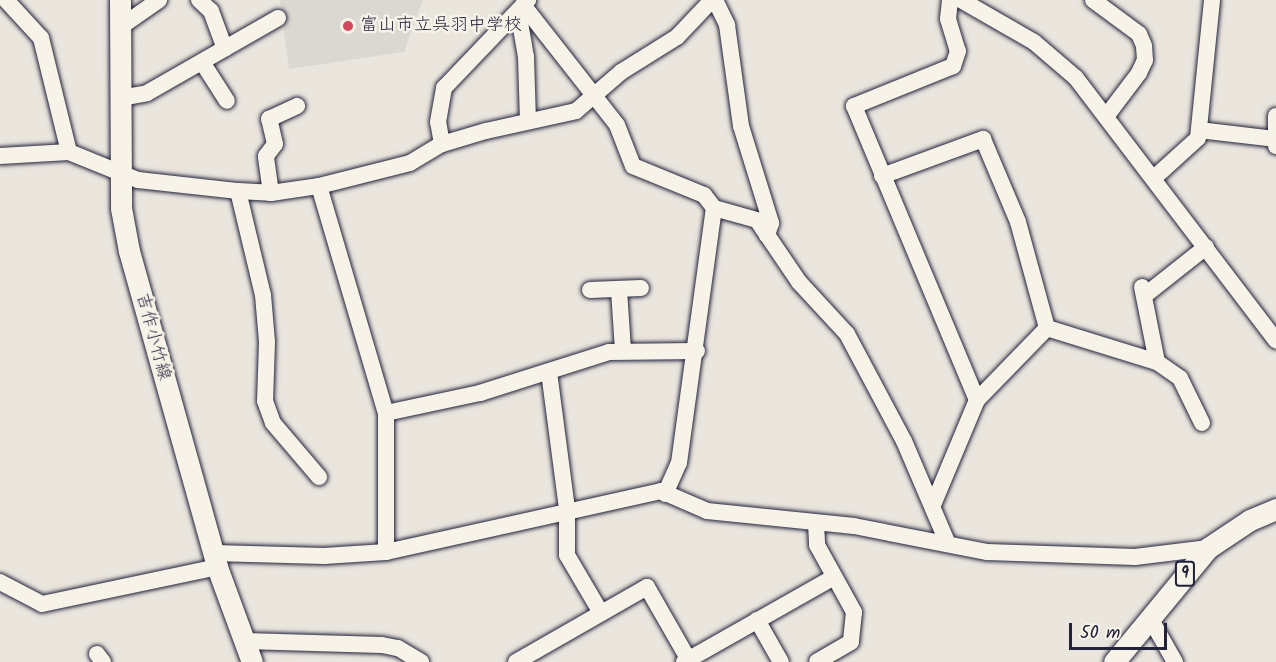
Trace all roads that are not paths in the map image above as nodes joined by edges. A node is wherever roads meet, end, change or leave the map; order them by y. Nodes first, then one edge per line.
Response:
1 (6, 0) edge
2 (120, 0) edge
3 (159, 0) edge
4 (199, 0) edge
5 (714, 0) edge
6 (950, 0) edge
7 (961, 0) edge
8 (1093, 0) edge
9 (1212, 0) edge
10 (523, 5) edge
11 (278, 18) dead end
12 (119, 28) junction
13 (225, 49) junction
14 (202, 62) junction
15 (597, 96) junction
16 (120, 98) junction
17 (227, 101) dead end
18 (297, 106) dead end
19 (1107, 114) junction
20 (1276, 116) edge
21 (528, 119) junction
22 (1199, 130) junction
23 (1275, 142) edge
24 (442, 144) junction
25 (69, 152) junction
26 (0, 156) edge
27 (120, 173) junction
28 (882, 176) junction
29 (1154, 178) junction
30 (319, 186) junction
31 (238, 191) junction
32 (271, 193) junction
33 (714, 208) junction
34 (767, 235) junction
35 (1206, 247) junction
36 (641, 288) dead end
37 (590, 290) dead end
38 (620, 290) junction
39 (1047, 328) junction
40 (1276, 341) edge
41 (623, 350) junction
42 (697, 351) junction
43 (1157, 362) junction
44 (549, 372) junction
45 (977, 400) junction
46 (386, 413) junction
47 (1203, 423) dead end
48 (319, 477) dead end
49 (665, 494) junction
50 (933, 505) junction
51 (567, 509) junction
52 (1276, 509) edge
53 (816, 523) junction
54 (947, 542) junction
55 (1208, 548) junction
56 (386, 552) junction
57 (215, 560) junction
58 (834, 577) junction
59 (0, 582) edge
60 (601, 613) junction
61 (1150, 618) junction
62 (757, 620) junction
63 (245, 641) junction
64 (687, 661) edge
65 (252, 662) edge
66 (422, 662) edge
67 (516, 662) edge
68 (781, 662) edge
69 (817, 662) edge
70 (1114, 662) edge
71 (1175, 662) edge

1 - 25 street
2 - 12 main road, 吉作小竹線
3 - 12 street
4 - 13 street
5 - 15 street
5 - 34 street
6 - 28 street
7 - 19 street
8 - 19 street
9 - 22 street
10 - 15 street
10 - 21 street
10 - 24 street
11 - 13 street
12 - 16 main road, 吉作小竹線
13 - 14 street
14 - 16 street
14 - 17 street
15 - 21 street
15 - 33 street
16 - 27 main road, 吉作小竹線
18 - 32 street
19 - 29 street
20 - 23 street
21 - 24 street
22 - 23 street
22 - 29 street
24 - 30 street
25 - 26 street
25 - 27 street
27 - 31 street
27 - 57 main road, 吉作小竹線
28 - 39 street
28 - 45 street
29 - 35 street
30 - 32 street
30 - 46 street
31 - 32 street
31 - 48 street
33 - 34 street
33 - 42 street
34 - 50 street
35 - 40 street
35 - 43 street
36 - 38 street
37 - 38 street
38 - 41 street
39 - 43 street
39 - 45 street
41 - 42 street
41 - 44 street
42 - 49 street
43 - 47 street
44 - 46 street
44 - 51 street
45 - 50 street
46 - 56 street
49 - 51 street
49 - 53 street
50 - 54 street
51 - 56 street
51 - 60 street
52 - 55 main road, 9
53 - 54 street
53 - 58 street
54 - 55 street
55 - 61 main road, 9
56 - 57 street
57 - 59 street
57 - 63 main road, 吉作小竹線
58 - 62 street
58 - 69 street
60 - 64 street
60 - 67 street
61 - 70 main road, 9
61 - 71 street
62 - 64 street
62 - 68 street
63 - 65 main road, 吉作小竹線
63 - 66 street

